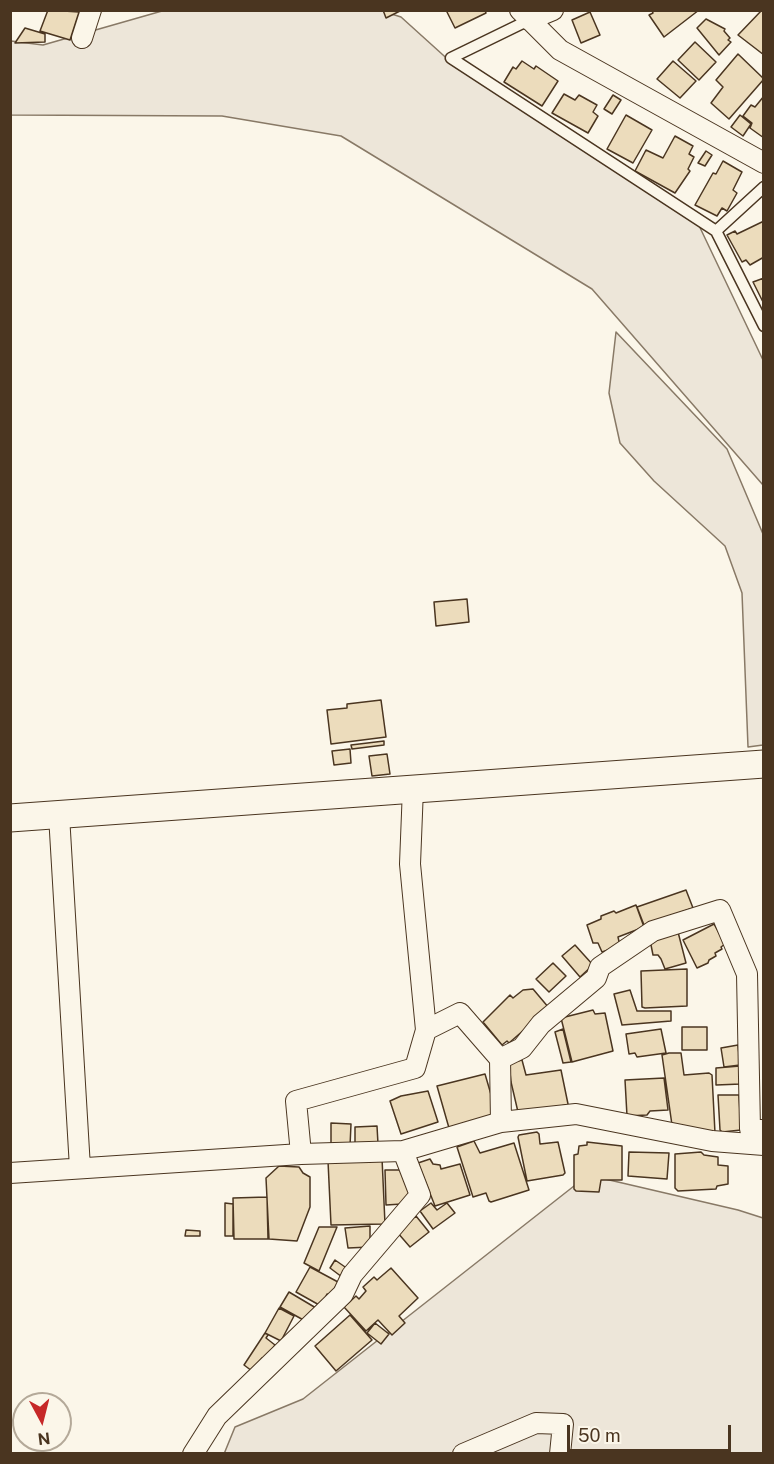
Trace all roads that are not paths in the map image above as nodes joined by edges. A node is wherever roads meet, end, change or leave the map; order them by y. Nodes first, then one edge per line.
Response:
1 (91, 10) edge
2 (553, 10) edge
3 (525, 15) edge
4 (82, 38) dead end
5 (764, 163) edge
6 (764, 187) edge
7 (716, 231) junction
8 (764, 326) edge
9 (764, 764) edge
10 (413, 788) junction
11 (59, 814) junction
12 (10, 818) edge
13 (426, 1030) junction
14 (500, 1059) junction
15 (764, 1111) edge
16 (501, 1122) junction
17 (762, 1140) edge
18 (404, 1151) junction
19 (301, 1154) junction
20 (80, 1168) junction
21 (10, 1173) edge
22 (193, 1454) edge
23 (464, 1454) edge
24 (560, 1454) edge

1 - 4 street
2 - 3 street
3 - 5 street
3 - 7 lane
6 - 7 lane
7 - 8 lane
9 - 10 street
10 - 11 street
10 - 13 street
11 - 12 street
11 - 20 street
13 - 14 street
13 - 19 street
14 - 16 street
14 - 17 street
15 - 17 street
16 - 17 street
16 - 18 street
18 - 19 street
18 - 22 street
19 - 20 street
20 - 21 street
23 - 24 street

